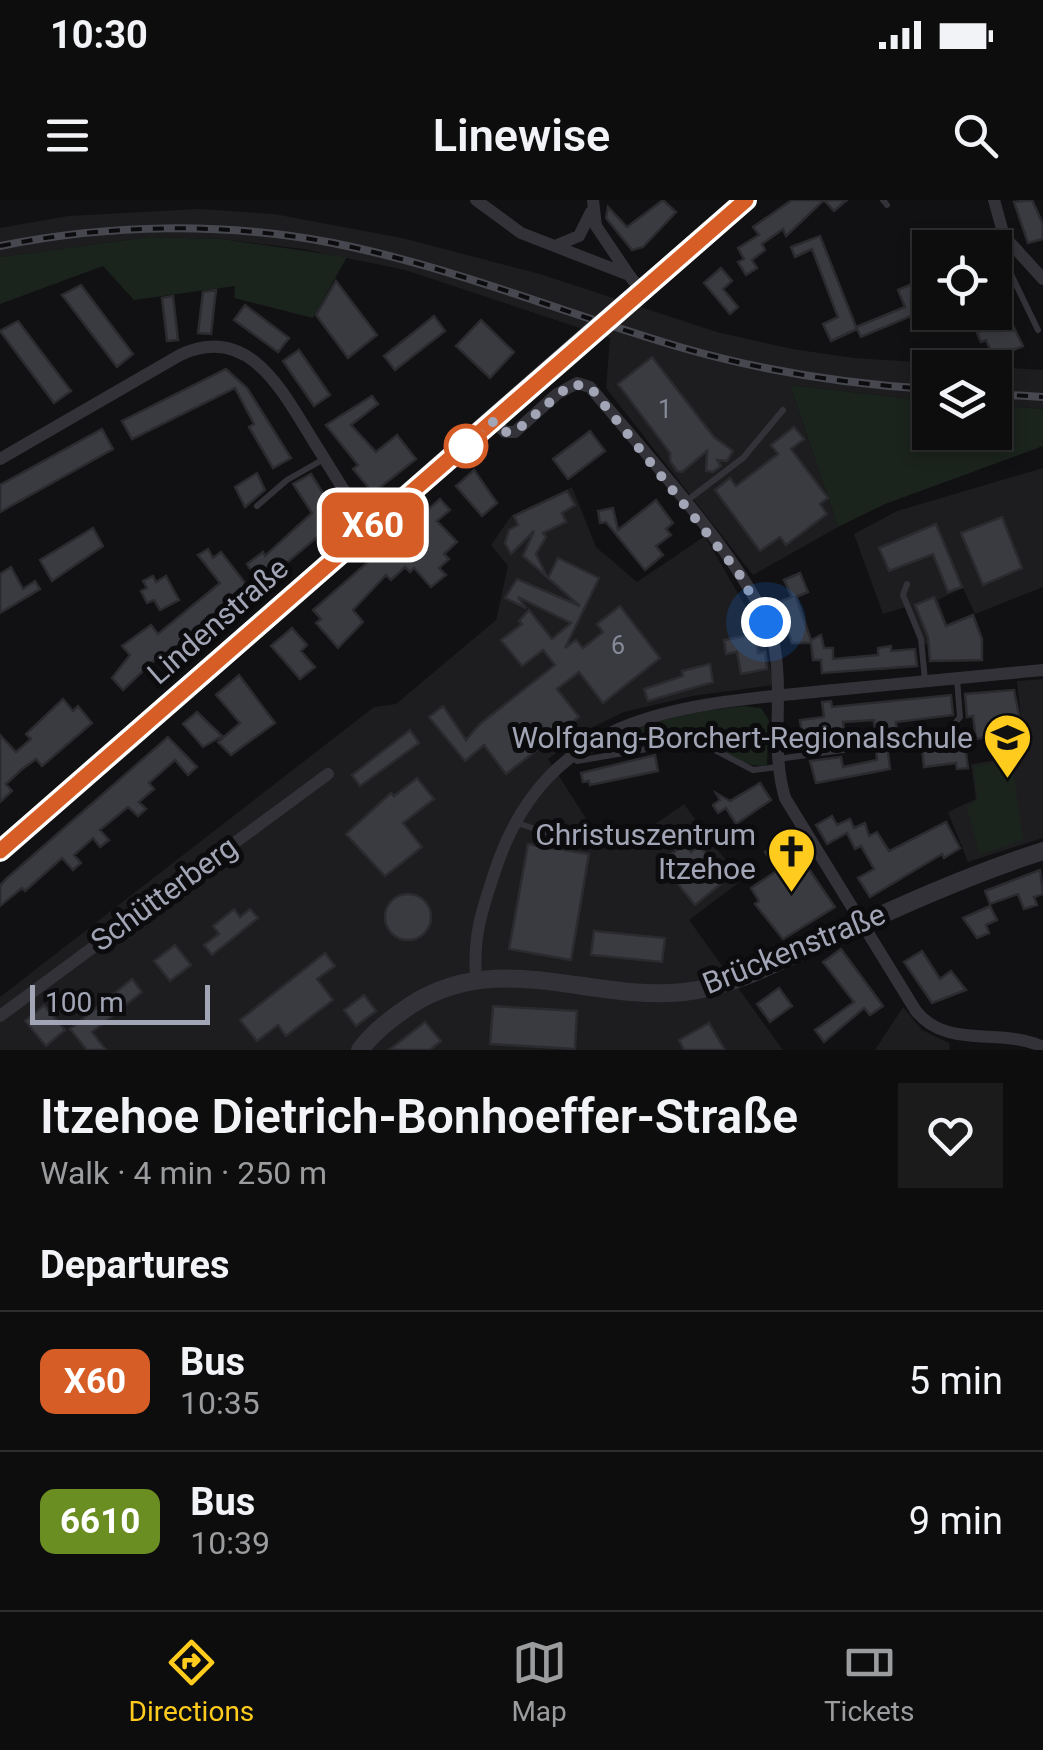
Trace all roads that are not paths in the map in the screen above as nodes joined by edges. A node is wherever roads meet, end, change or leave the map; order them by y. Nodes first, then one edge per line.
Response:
1 (476, 200) edge
2 (746, 200) edge
3 (994, 200) edge
4 (592, 206) edge
5 (1002, 230) edge
6 (555, 245) junction
7 (1012, 245) edge
8 (1012, 276) edge
9 (1043, 280) edge
10 (632, 289) junction
11 (1038, 330) dead end
12 (783, 410) dead end
13 (494, 421) junction
14 (324, 458) junction
15 (0, 459) edge
16 (684, 503) junction
17 (257, 506) dead end
18 (368, 529) junction
19 (907, 584) dead end
20 (1043, 670) edge
21 (957, 678) junction
22 (925, 681) junction
23 (780, 695) junction
24 (952, 727) dead end
25 (872, 746) dead end
26 (777, 763) junction
27 (557, 768) junction
28 (328, 774) dead end
29 (513, 821) junction
30 (563, 838) dead end
31 (0, 851) edge
32 (1043, 852) edge
33 (861, 924) junction
34 (476, 978) junction
35 (0, 1016) edge
36 (1016, 1044) edge
37 (1043, 1047) edge
38 (360, 1050) edge

1 - 6 street
2 - 10 main road, Lindenstraße
3 - 5 street
4 - 6 street
4 - 10 street
6 - 10 street
7 - 9 street
8 - 11 lane
10 - 13 main road, Lindenstraße, bridge
12 - 16 lane
13 - 16 street
13 - 18 main road, Lindenstraße
14 - 15 street
14 - 17 lane
14 - 18 street
16 - 23 street
18 - 31 main road, Lindenstraße
19 - 22 lane
20 - 21 street
21 - 22 street
21 - 24 lane
22 - 23 street
23 - 26 street
23 - 27 street
25 - 26 lane
26 - 27 lane
26 - 33 street
27 - 29 street
28 - 35 street, Schütterberg
29 - 30 lane
29 - 34 street
32 - 33 street, Brückenstraße
33 - 34 street, Brückenstraße
33 - 36 street
34 - 38 street, Brückenstraße
36 - 37 street

